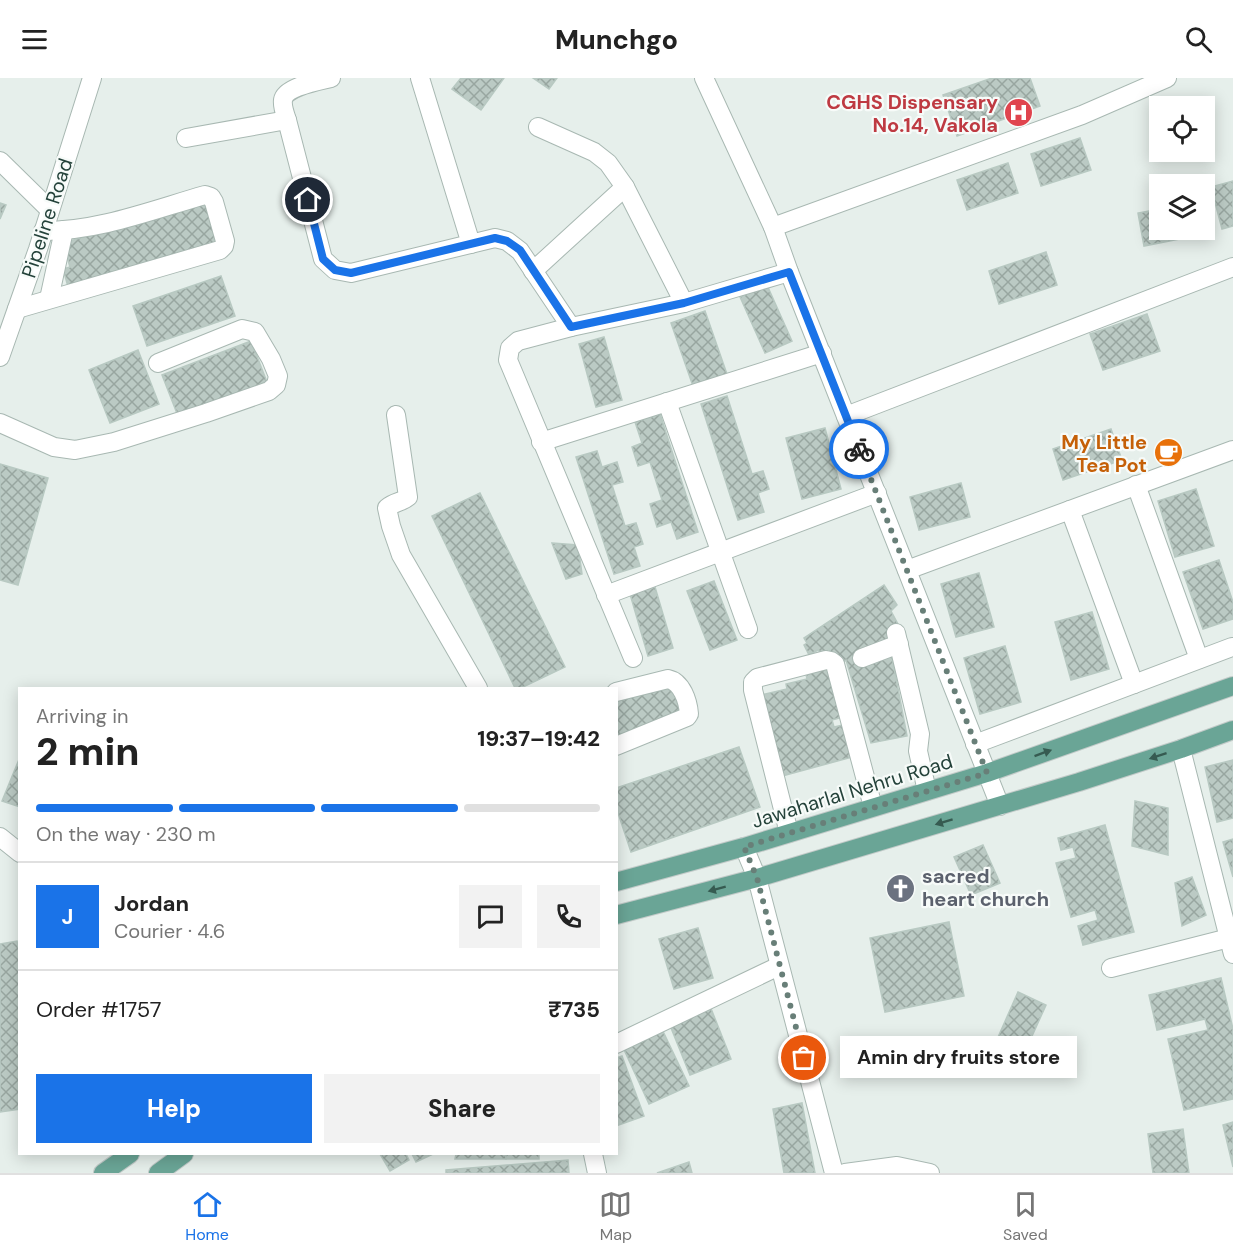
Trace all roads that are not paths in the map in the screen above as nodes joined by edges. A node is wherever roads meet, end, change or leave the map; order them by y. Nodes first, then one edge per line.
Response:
1 (92, 78) edge
2 (331, 78) edge
3 (420, 78) edge
4 (704, 78) edge
5 (1167, 78) edge
6 (287, 120) junction
7 (538, 127) dead end
8 (186, 138) dead end
9 (0, 161) edge
10 (625, 187) junction
11 (50, 210) junction
12 (773, 227) junction
13 (44, 231) junction
14 (62, 237) junction
15 (471, 244) junction
16 (38, 249) junction
17 (1233, 267) edge
18 (533, 271) junction
19 (789, 272) junction
20 (49, 299) junction
21 (684, 303) junction
22 (17, 309) junction
23 (571, 327) junction
24 (822, 353) junction
25 (0, 357) edge
26 (158, 363) dead end
27 (667, 402) junction
28 (396, 415) dead end
29 (846, 416) junction
30 (0, 423) edge
31 (541, 441) junction
32 (1233, 450) edge
33 (1137, 485) junction
34 (877, 494) junction
35 (1070, 510) junction
36 (721, 552) junction
37 (907, 570) junction
38 (606, 595) junction
39 (748, 628) dead end
40 (1232, 646) edge
41 (633, 658) dead end
42 (862, 658) dead end
43 (1199, 659) junction
44 (1134, 684) junction
45 (1233, 686) edge
46 (477, 687) edge
47 (618, 692) edge
48 (1233, 730) edge
49 (975, 744) junction
50 (618, 745) edge
51 (1181, 749) junction
52 (987, 773) junction
53 (927, 791) junction
54 (1000, 806) junction
55 (873, 807) junction
56 (789, 833) junction
57 (0, 837) edge
58 (744, 847) junction
59 (18, 851) edge
60 (618, 878) edge
61 (757, 878) junction
62 (618, 914) edge
63 (1231, 946) edge
64 (779, 966) junction
65 (1111, 968) dead end
66 (618, 1043) edge
67 (129, 1155) edge
68 (183, 1155) edge
69 (593, 1155) edge
70 (103, 1173) edge
71 (158, 1173) edge
72 (597, 1173) edge
73 (834, 1173) edge
74 (844, 1173) edge
75 (925, 1173) edge

1 - 11 street, Pipeline Road
2 - 6 street
3 - 15 street
4 - 12 street
5 - 12 street
6 - 8 street
6 - 15 street
7 - 10 street
9 - 11 street
10 - 18 street
10 - 21 street
11 - 13 street, Pipeline Road
12 - 19 street
13 - 14 street
13 - 16 street, Pipeline Road
14 - 16 street
14 - 20 street
14 - 20 street
15 - 18 street
16 - 22 street, Pipeline Road
17 - 29 street
18 - 23 street
19 - 21 street
19 - 24 street
20 - 22 street
21 - 23 street
22 - 25 street, Pipeline Road
23 - 31 street
24 - 27 street
24 - 29 street
26 - 30 street
27 - 31 street
27 - 36 street
28 - 46 street
29 - 34 street
31 - 38 street
32 - 33 street
33 - 35 street
33 - 43 street
34 - 36 street
34 - 37 street
35 - 37 street
35 - 44 street
36 - 38 street
36 - 39 street
37 - 49 street
38 - 41 street
40 - 43 street
42 - 53 street
43 - 44 street
44 - 49 street
52 -> 45 main road, Jawaharlal Nehru Road
47 - 50 street
48 - 51 main road
49 - 52 street
51 -> 54 main road
51 - 63 street
52 - 53 main road, Jawaharlal Nehru Road
52 - 54 street
53 - 55 main road, Jawaharlal Nehru Road
54 -> 61 main road
55 - 56 main road, Jawaharlal Nehru Road
55 - 56 street
56 - 58 main road, Jawaharlal Nehru Road
57 - 59 street
58 - 60 main road, Jawaharlal Nehru Road
58 - 61 street
61 -> 62 main road
61 - 64 street
63 - 65 street
64 - 66 street
64 - 73 street
67 - 70 main road
68 - 71 main road
69 - 72 street
74 - 75 street

